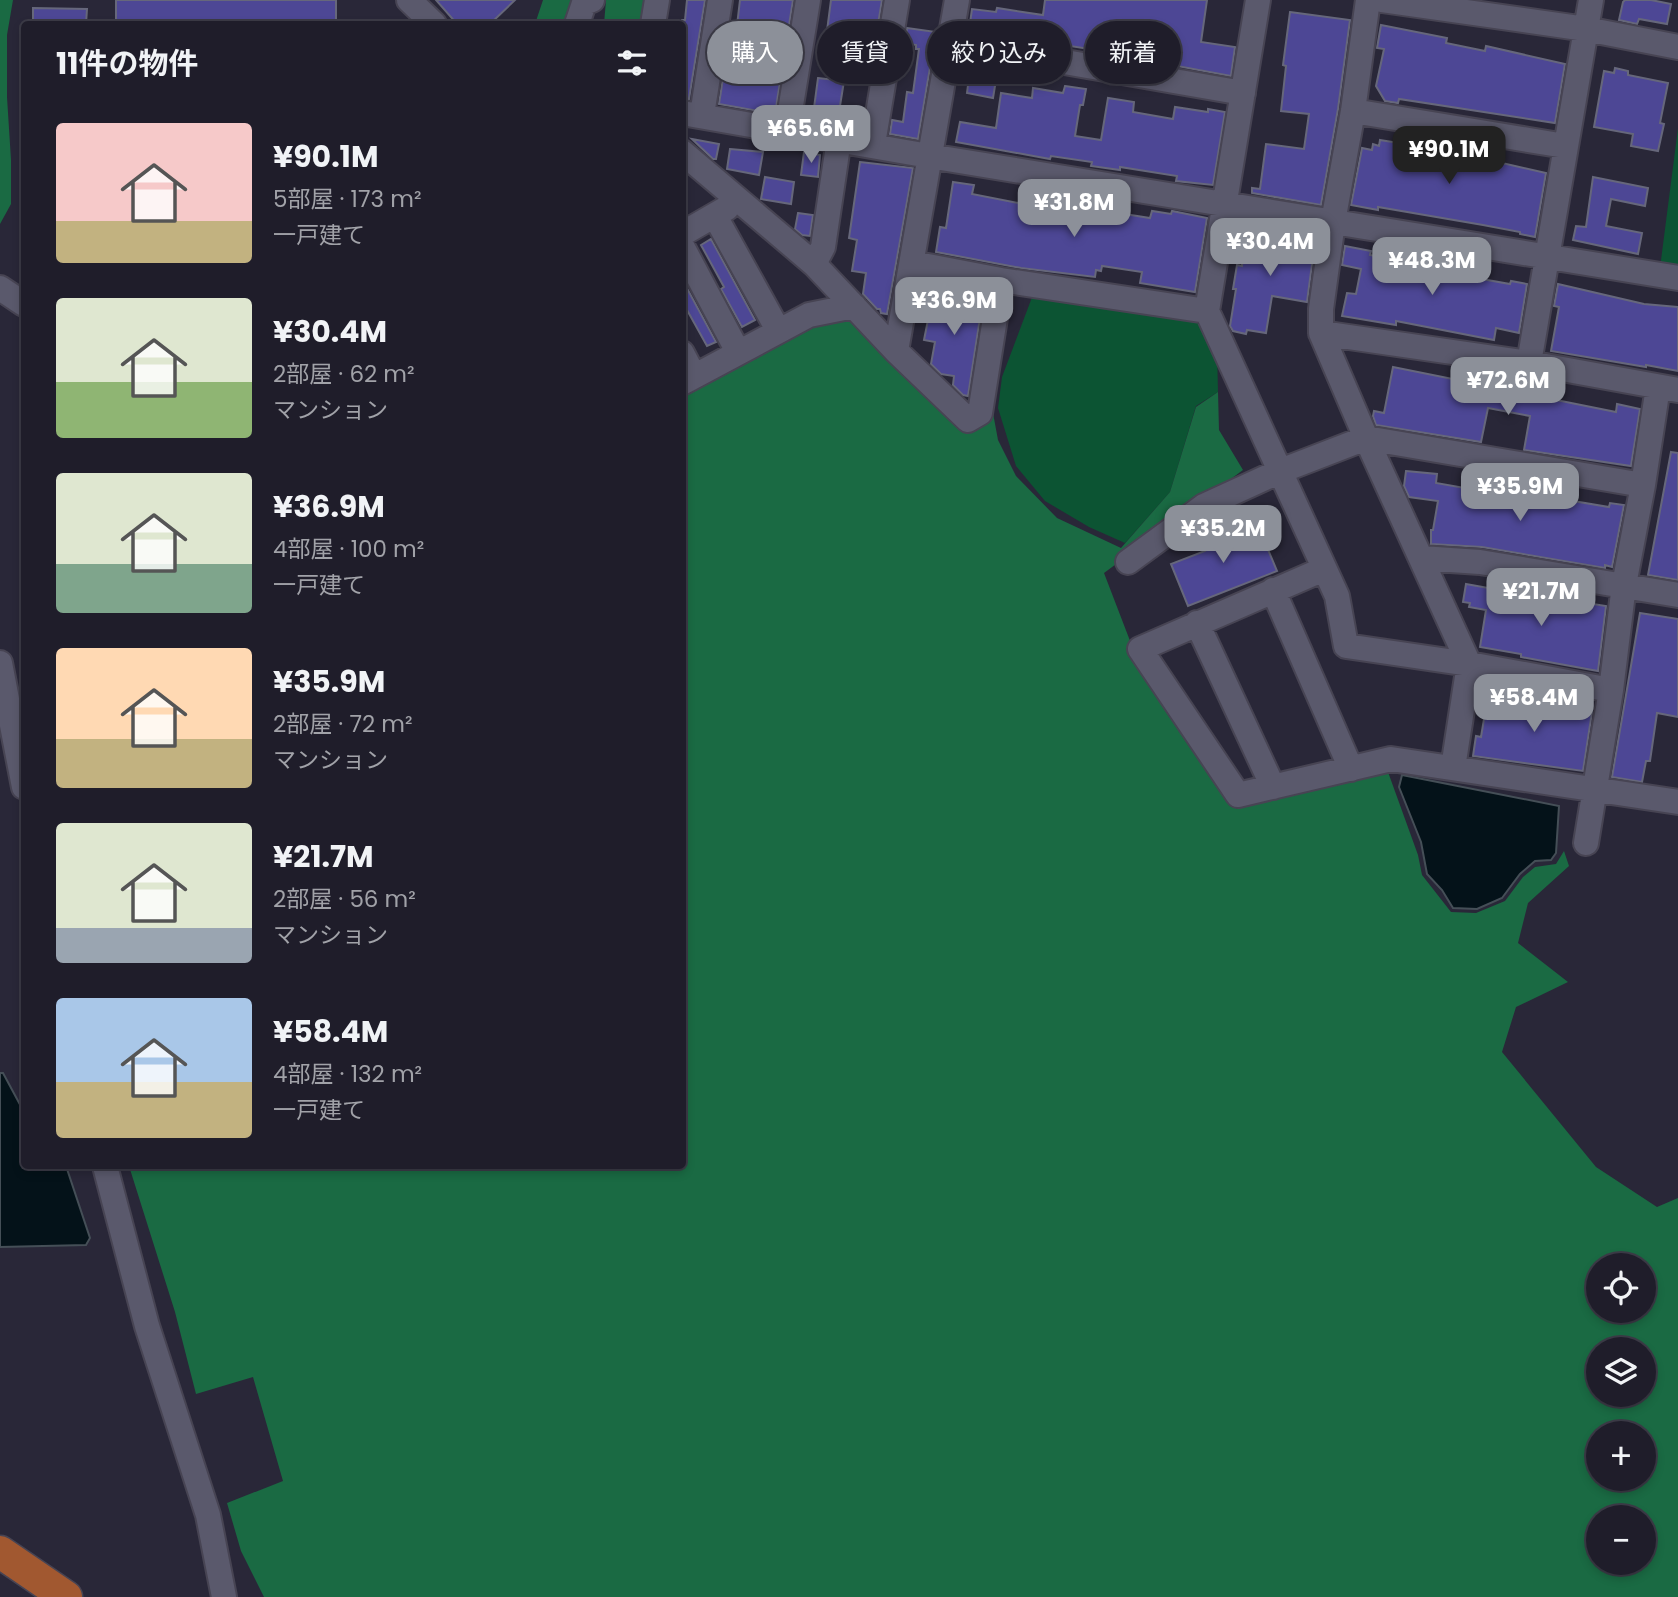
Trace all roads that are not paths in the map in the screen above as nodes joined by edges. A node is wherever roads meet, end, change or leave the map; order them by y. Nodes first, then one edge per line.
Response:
1 (409, 0) edge
2 (594, 0) edge
3 (657, 0) edge
4 (720, 0) edge
5 (808, 0) edge
6 (897, 0) edge
7 (957, 0) edge
8 (1258, 0) edge
9 (1368, 0) edge
10 (1382, 0) edge
11 (1591, 0) edge
12 (431, 21) edge
13 (579, 21) edge
14 (595, 21) edge
15 (654, 21) edge
16 (954, 21) edge
17 (1586, 29) junction
18 (1676, 49) edge
19 (1071, 63) edge
20 (942, 84) edge
21 (1243, 93) junction
22 (1353, 111) junction
23 (692, 114) edge
24 (787, 130) junction
25 (839, 139) junction
26 (873, 144) junction
27 (1565, 146) junction
28 (686, 155) edge
29 (929, 156) junction
30 (735, 197) junction
31 (1226, 205) junction
32 (715, 216) junction
33 (1333, 222) junction
34 (686, 232) edge
35 (686, 254) edge
36 (1547, 256) junction
37 (912, 263) junction
38 (814, 264) junction
39 (1678, 278) edge
40 (1001, 280) junction
41 (0, 288) edge
42 (21, 302) edge
43 (854, 306) junction
44 (1207, 311) junction
45 (778, 330) junction
46 (1321, 333) junction
47 (896, 351) junction
48 (738, 352) junction
49 (1529, 363) junction
50 (688, 379) edge
51 (1668, 389) edge
52 (1366, 438) junction
53 (1278, 472) junction
54 (1643, 485) junction
55 (1421, 558) junction
56 (1128, 562) dead end
57 (1324, 569) junction
58 (1624, 585) junction
59 (1273, 590) junction
60 (1678, 595) edge
61 (1197, 623) junction
62 (0, 663) edge
63 (1469, 664) junction
64 (1611, 690) junction
65 (1453, 768) junction
66 (1351, 769) junction
67 (21, 772) edge
68 (1273, 787) junction
69 (1594, 789) junction
70 (1678, 802) edge
71 (1586, 843) dead end
72 (106, 1169) edge
73 (0, 1552) edge
74 (66, 1597) edge
75 (224, 1597) edge

1 - 12 street
2 - 13 street
2 - 14 street
3 - 15 street
4 - 23 street
5 - 24 street
6 - 26 street
7 - 16 street
8 - 21 street
9 - 22 street
10 - 17 street
11 - 17 street
17 - 18 street
17 - 27 street
19 - 21 street
20 - 29 street
21 - 31 street
22 - 27 street
22 - 33 street
23 - 24 street
24 - 25 street
25 - 26 street
25 - 38 street
26 - 29 street
27 - 36 street
28 - 30 street
29 - 31 street
29 - 37 street
30 - 32 street
30 - 38 street
31 - 33 street
31 - 44 street
32 - 34 street
32 - 45 street
33 - 36 street
33 - 46 street
35 - 48 street
36 - 39 street
36 - 49 street
37 - 40 street
37 - 47 street
38 - 43 street
40 - 44 street
40 - 47 street
41 - 42 street
43 - 45 street
43 - 47 street
44 - 53 street
45 - 48 street
46 - 49 street
46 - 52 street
48 - 50 street
49 - 51 street
51 - 54 street
52 - 53 street
52 - 54 street
52 - 55 street
53 - 56 street
53 - 57 street
54 - 58 street
55 - 58 street
55 - 63 street
57 - 59 street
57 - 63 street
58 - 60 street
58 - 64 street
59 - 61 street
59 - 66 street
61 - 68 street
61 - 68 street
62 - 67 street
63 - 64 street
63 - 65 street
64 - 69 street
65 - 66 street
65 - 69 street
66 - 68 street
69 - 70 street
69 - 71 street
72 - 75 street
73 - 74 main road

